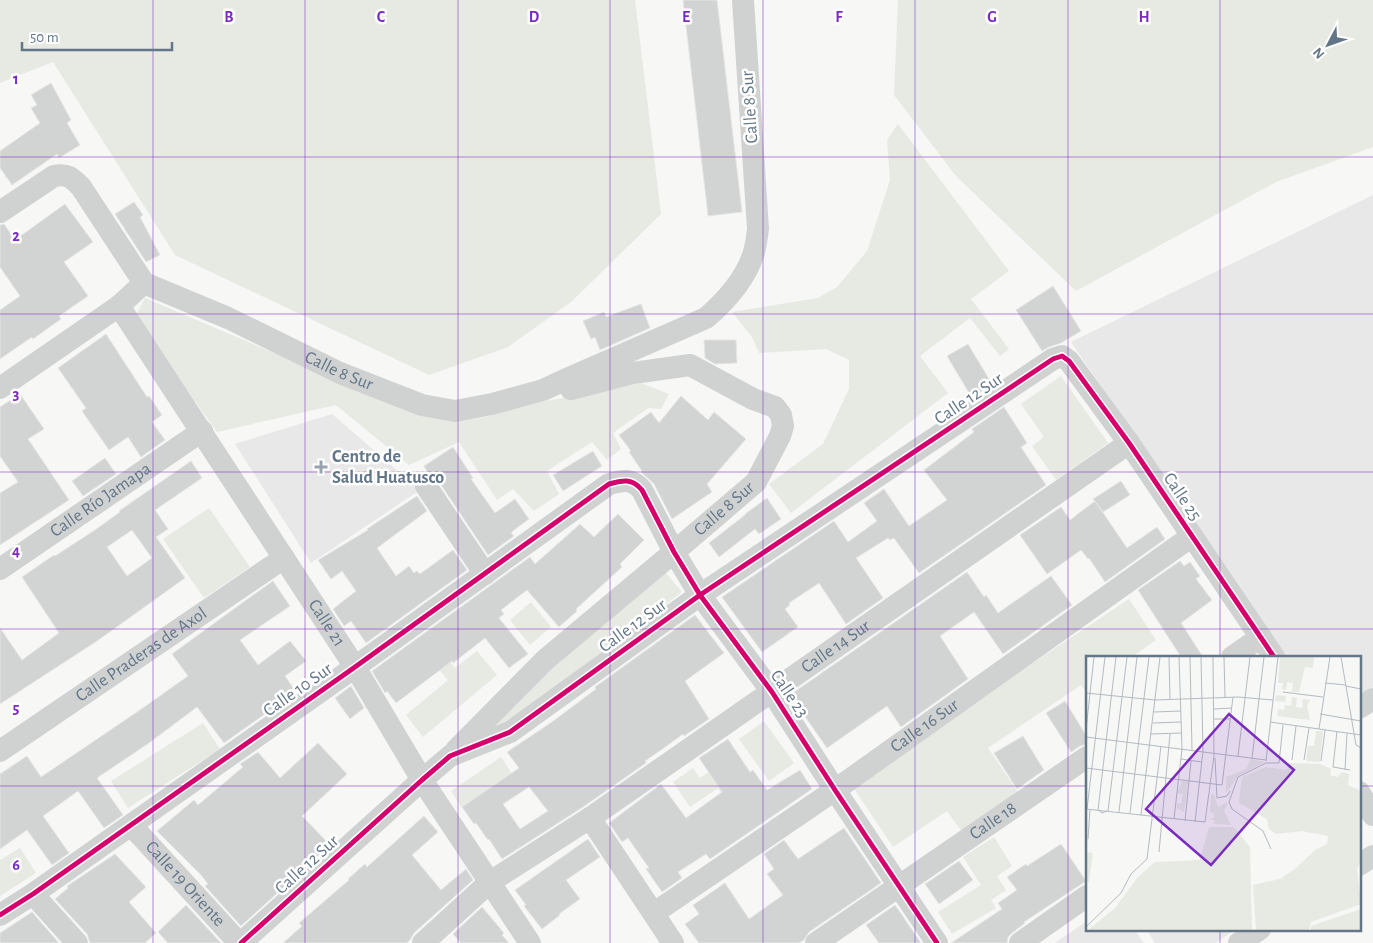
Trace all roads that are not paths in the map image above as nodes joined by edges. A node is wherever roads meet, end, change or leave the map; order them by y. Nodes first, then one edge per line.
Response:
1 (743, 0) edge
2 (0, 212) edge
3 (144, 283) junction
4 (119, 306) junction
5 (1062, 356) joint
6 (0, 388) edge
7 (543, 390) junction
8 (202, 431) junction
9 (1129, 442) junction
10 (609, 484) joint
11 (426, 486) dead end
12 (1192, 536) junction
13 (674, 552) junction
14 (284, 558) junction
15 (0, 569) edge
16 (485, 574) junction
17 (700, 594) junction
18 (1260, 637) junction
19 (1233, 656) edge
20 (1273, 656) edge
21 (355, 667) junction
22 (772, 692) junction
23 (1373, 699) edge
24 (1360, 707) edge
25 (0, 752) edge
26 (450, 756) junction
27 (1086, 758) edge
28 (422, 780) junction
29 (835, 790) junction
30 (1360, 794) edge
31 (1373, 815) edge
32 (590, 818) junction
33 (131, 825) junction
34 (1373, 856) edge
35 (1360, 864) edge
36 (490, 882) junction
37 (900, 886) junction
38 (33, 894) junction
39 (1086, 897) edge
40 (654, 913) junction
41 (0, 915) edge
42 (1258, 930) edge
43 (77, 943) edge
44 (240, 943) edge
45 (423, 943) edge
46 (530, 943) edge
47 (673, 943) edge
48 (816, 943) edge
49 (937, 943) edge
50 (1020, 943) edge
51 (1238, 943) edge

1 - 7 street, Calle 8 Sur
2 - 3 street
3 - 4 street
3 - 7 street, Calle 8 Sur
4 - 6 street
4 - 8 street, Calle 21
5 - 9 street, Calle 25
5 - 17 street, Calle 12 Sur
7 - 13 street, Calle 8 Sur
8 - 14 street, Calle 21
8 - 15 street, Calle Río Jamapa
9 - 12 street, Calle 25
9 - 22 street, Calle 14 Sur
10 - 13 street, Calle 23
10 - 16 street, Calle 10 Sur
11 - 16 street
12 - 18 street, Calle 25
12 - 29 street, Calle 16 Sur
13 - 17 street, Calle 23
13 - 26 street, Calle 8 Sur
14 - 21 street, Calle 21
14 - 25 street, Calle Praderas de Axol
16 - 21 street, Calle 10 Sur
17 - 22 street, Calle 23
17 - 26 street, Calle 12 Sur
18 - 19 street
18 - 20 street, Calle 25
21 - 28 street, Calle 21
21 - 33 street, Calle 10 Sur
22 - 29 street, Calle 23
22 - 32 street, Calle 14 Sur
23 - 24 street
26 - 28 street, Calle 12 Sur
27 - 37 street, Calle 18
28 - 36 street, Calle 21
28 - 44 street, Calle 12 Sur
29 - 37 street, Calle 23
29 - 40 street, Calle 16 Sur
30 - 31 street
32 - 36 street, Calle 14 Sur
32 - 40 street
33 - 38 street, Calle 10 Sur
33 - 44 street, Calle 19 Oriente
34 - 35 street
36 - 45 street, Calle 14 Sur
36 - 46 street, Calle 21
37 - 48 street, Calle 18
37 - 49 street, Calle 23
38 - 41 street, Calle 10 Sur
38 - 43 street
39 - 50 street
40 - 47 street
42 - 51 street

